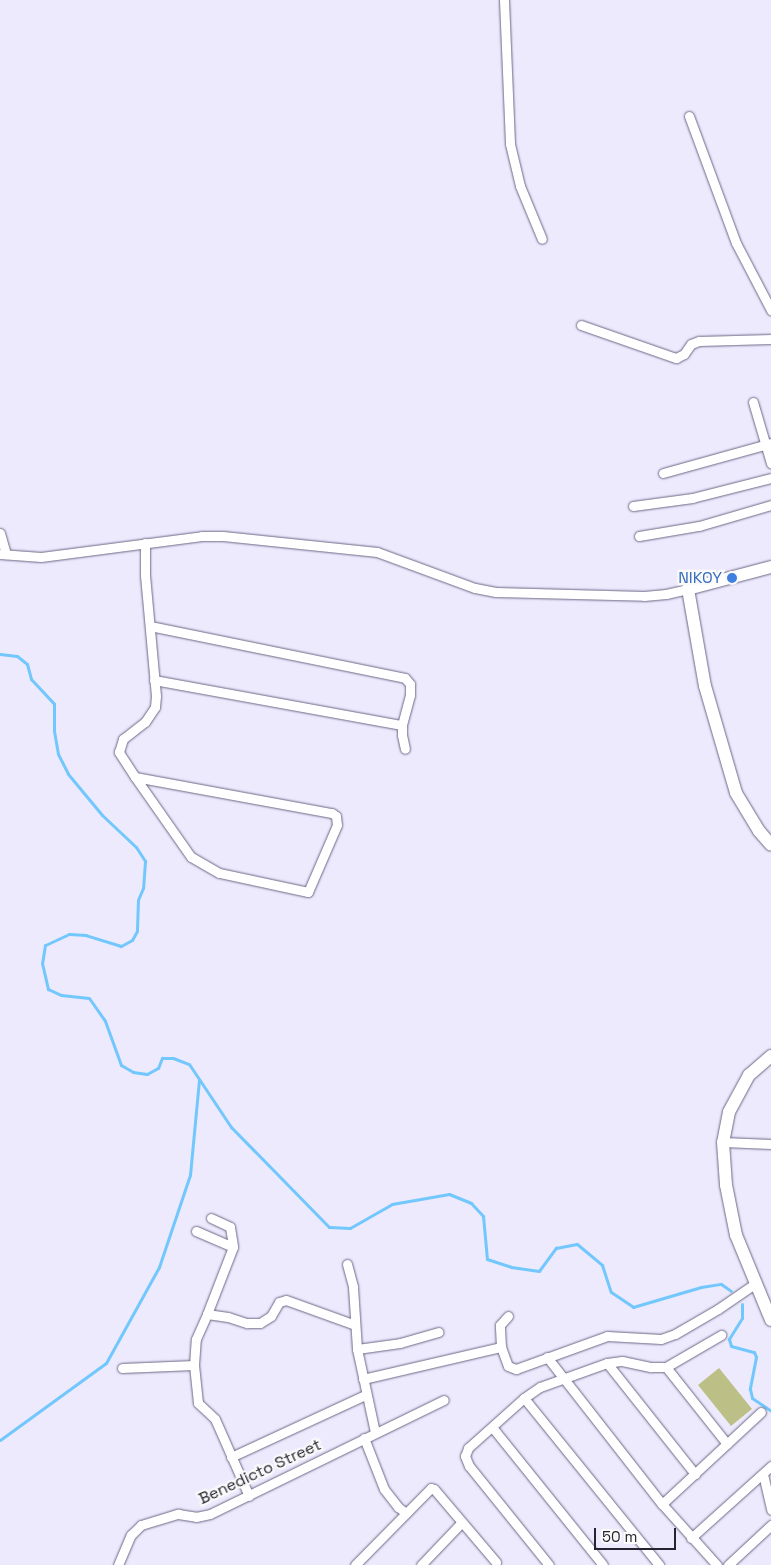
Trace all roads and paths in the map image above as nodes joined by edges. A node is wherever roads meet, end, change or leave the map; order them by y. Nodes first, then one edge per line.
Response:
1 (504, 0) edge
2 (689, 116) dead end
3 (542, 239) dead end
4 (771, 310) edge
5 (581, 325) dead end
6 (771, 339) edge
7 (753, 402) dead end
8 (768, 443) edge
9 (771, 463) edge
10 (663, 472) dead end
11 (771, 478) edge
12 (771, 505) edge
13 (633, 506) dead end
14 (0, 534) edge
15 (639, 536) dead end
16 (145, 543) junction
17 (3, 554) edge
18 (771, 566) edge
19 (688, 590) junction
20 (150, 626) junction
21 (154, 680) junction
22 (402, 725) junction
23 (405, 749) dead end
24 (135, 777) junction
25 (771, 845) edge
26 (771, 1056) edge
27 (722, 1142) junction
28 (771, 1144) edge
29 (211, 1218) dead end
30 (196, 1231) dead end
31 (233, 1247) junction
32 (347, 1264) dead end
33 (756, 1283) junction
34 (207, 1314) junction
35 (508, 1316) dead end
36 (771, 1320) edge
37 (355, 1325) junction
38 (438, 1332) dead end
39 (721, 1335) dead end
40 (501, 1347) junction
41 (357, 1349) junction
42 (547, 1357) junction
43 (607, 1362) junction
44 (194, 1366) junction
45 (666, 1367) junction
46 (122, 1368) dead end
47 (562, 1378) junction
48 (363, 1379) junction
49 (365, 1395) junction
50 (524, 1398) junction
51 (444, 1400) dead end
52 (761, 1412) dead end
53 (492, 1427) junction
54 (374, 1432) junction
55 (364, 1438) junction
56 (727, 1444) junction
57 (231, 1457) junction
58 (771, 1466) edge
59 (695, 1474) junction
60 (763, 1474) junction
61 (249, 1496) junction
62 (662, 1504) junction
63 (771, 1510) edge
64 (406, 1513) junction
65 (462, 1522) junction
66 (771, 1525) edge
67 (691, 1538) junction
68 (496, 1562) dead end
69 (359, 1564) edge
70 (118, 1565) edge
71 (421, 1565) edge
72 (549, 1565) edge
73 (603, 1565) edge
74 (659, 1565) edge
75 (717, 1565) edge
76 (728, 1565) edge

1 - 3 street
2 - 4 street
5 - 6 street
7 - 8 street
8 - 9 street
8 - 10 street
11 - 13 street
12 - 15 street
14 - 17 street
16 - 17 street
16 - 19 street
16 - 20 street
18 - 19 street
19 - 25 street
20 - 21 street
20 - 22 street
21 - 22 street
21 - 24 street
22 - 23 street
24 - 24 street
26 - 27 street
27 - 28 street
27 - 33 street
29 - 31 street
30 - 31 street
31 - 34 street
32 - 37 street
33 - 36 street
33 - 42 street
34 - 37 street
34 - 44 street
35 - 40 street
37 - 41 street
38 - 41 street
39 - 45 street
40 - 42 street
40 - 48 street
41 - 48 street
42 - 47 street
43 - 45 street
43 - 47 street
43 - 59 street
44 - 46 street
44 - 57 street
45 - 56 street
47 - 50 street
47 - 62 street
48 - 49 street
49 - 54 street
49 - 57 street
50 - 53 street
50 - 74 street
51 - 54 street, Benedicto Street
52 - 56 street
53 - 72 street
53 - 73 street
54 - 55 street, Benedicto Street
55 - 61 street, Benedicto Street
55 - 64 street
56 - 59 street
57 - 61 street
58 - 60 street
59 - 62 street
60 - 63 street
60 - 67 street
61 - 70 street, Benedicto Street
62 - 67 street
64 - 65 street
64 - 69 street
65 - 68 street
65 - 71 street
66 - 76 street
67 - 75 street

